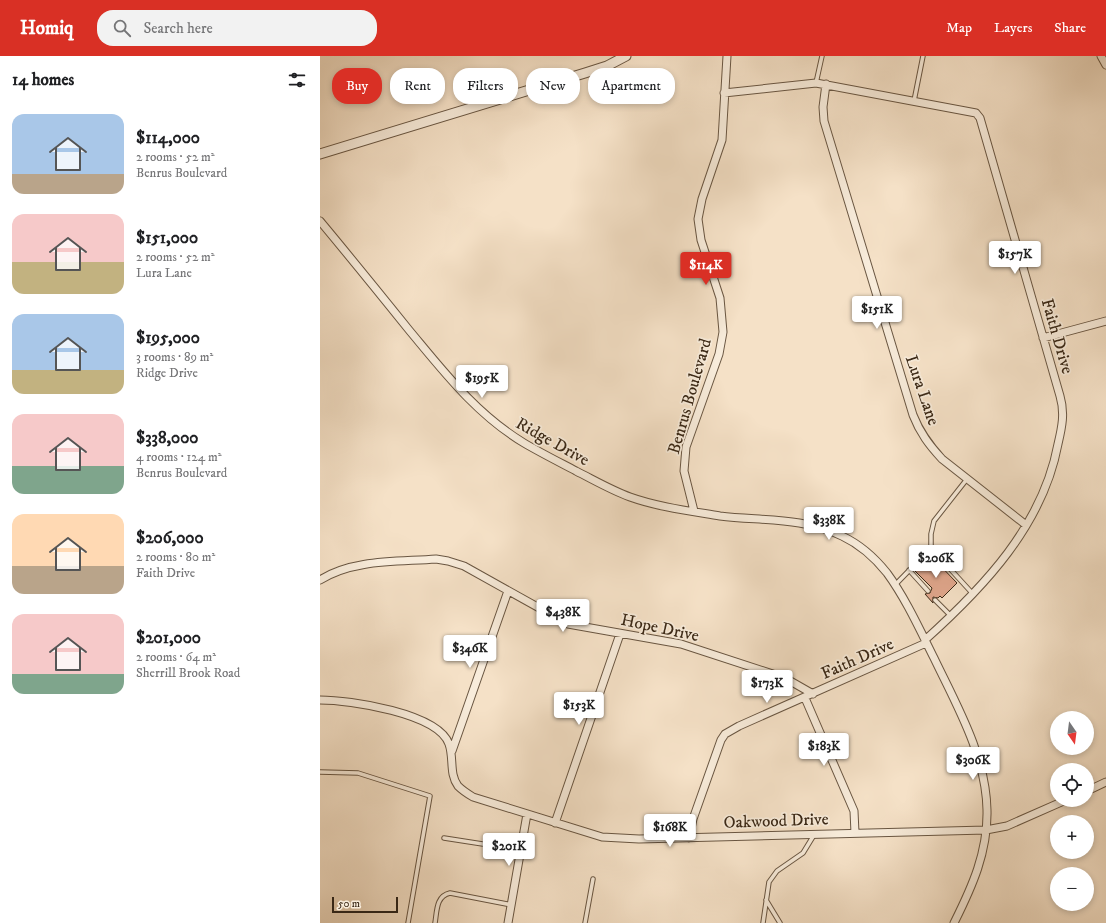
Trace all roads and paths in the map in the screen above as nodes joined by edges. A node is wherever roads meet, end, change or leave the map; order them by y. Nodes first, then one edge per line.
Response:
1 (626, 56) edge
2 (727, 56) edge
3 (822, 56) edge
4 (923, 56) edge
5 (1101, 56) edge
6 (1106, 65) edge
7 (816, 83) junction
8 (826, 84) junction
9 (724, 93) junction
10 (914, 101) junction
11 (320, 154) edge
12 (320, 221) edge
13 (1106, 321) edge
14 (1043, 338) junction
15 (967, 479) junction
16 (694, 511) junction
17 (1026, 526) junction
18 (931, 548) junction
19 (909, 570) junction
20 (320, 580) edge
21 (895, 585) junction
22 (508, 591) junction
23 (928, 592) dead end
24 (974, 594) junction
25 (936, 600) dead end
26 (951, 616) junction
27 (620, 634) junction
28 (926, 642) junction
29 (813, 694) junction
30 (805, 698) junction
31 (320, 700) edge
32 (451, 753) junction
33 (320, 772) edge
34 (1106, 782) edge
35 (1094, 788) edge
36 (1050, 807) edge
37 (527, 814) junction
38 (555, 824) junction
39 (986, 830) junction
40 (855, 833) junction
41 (815, 834) junction
42 (444, 838) dead end
43 (689, 838) junction
44 (521, 850) junction
45 (593, 879) dead end
46 (766, 900) junction
47 (512, 905) junction
48 (408, 923) edge
49 (435, 923) edge
50 (508, 923) edge
51 (586, 923) edge
52 (763, 923) edge
53 (780, 923) edge
54 (954, 923) edge

1 - 11 street
2 - 9 street, Benrus Boulevard
3 - 7 lane
4 - 10 lane
5 - 6 street
7 - 8 street, Faith Drive
7 - 9 street, Faith Drive
8 - 10 street, Faith Drive
8 - 15 street, Lura Lane
9 - 16 street, Benrus Boulevard
10 - 14 street, Faith Drive
12 - 16 street, Ridge Drive
13 - 14 street
14 - 17 street, Faith Drive
15 - 17 street, Lura Lane
15 - 18 lane
16 - 21 street
17 - 24 street, Faith Drive
18 - 19 lane
18 - 24 lane
19 - 21 lane
19 - 23 lane
20 - 22 street, Hope Drive
21 - 28 street
22 - 27 street, Hope Drive
22 - 32 street
24 - 26 street, Faith Drive
25 - 26 lane
26 - 28 street, Faith Drive
27 - 29 street, Hope Drive
27 - 38 street
28 - 29 street, Faith Drive
28 - 39 street
29 - 30 street, Faith Drive
30 - 40 street
30 - 43 street, Faith Drive
31 - 32 street, Oakwood Drive
32 - 37 street, Oakwood Drive
33 - 48 lane
34 - 35 street
36 - 39 street, Oakwood Drive
37 - 38 street, Oakwood Drive
37 - 44 street
38 - 43 street, Oakwood Drive
39 - 40 street, Oakwood Drive
39 - 54 street
40 - 41 street, Oakwood Drive
41 - 43 street, Oakwood Drive
41 - 46 lane
42 - 44 lane
44 - 47 street
45 - 51 lane
46 - 52 lane
46 - 53 lane
47 - 49 lane
47 - 50 street

